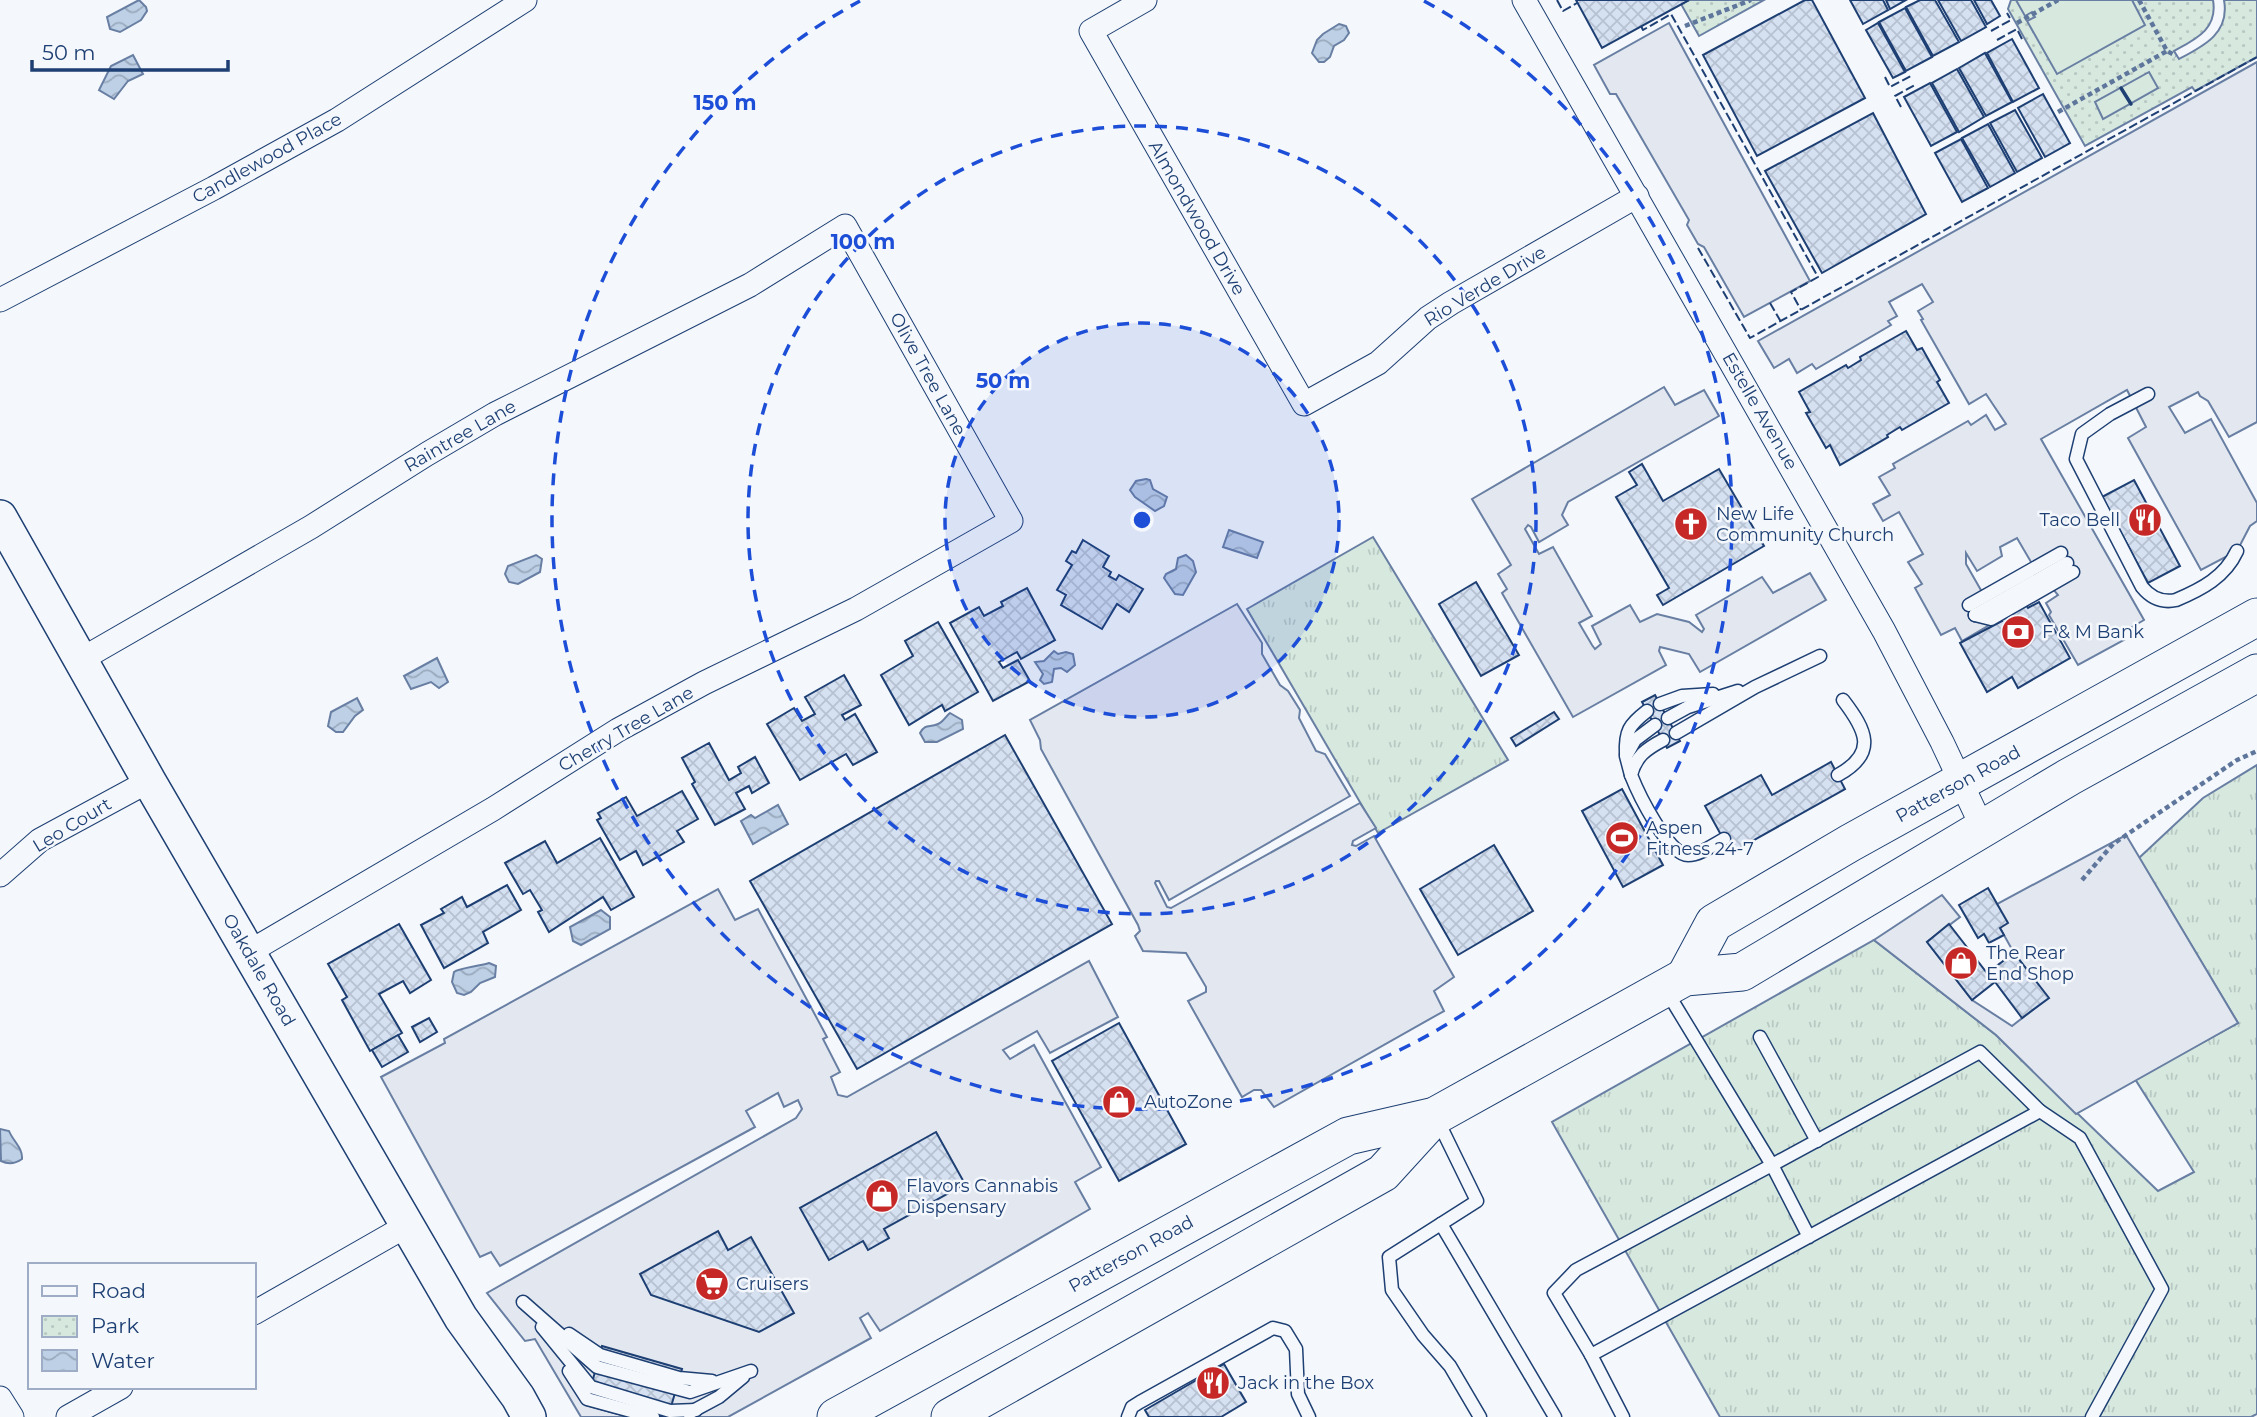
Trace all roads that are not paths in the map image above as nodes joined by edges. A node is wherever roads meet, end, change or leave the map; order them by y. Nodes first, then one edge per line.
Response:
1 (525, 0) edge
2 (1145, 0) edge
3 (1524, 0) edge
4 (1636, 196) junction
5 (845, 226) joint
6 (0, 300) edge
7 (2148, 394) dead end
8 (1304, 404) joint
9 (0, 517) edge
10 (1012, 521) joint
11 (2237, 551) dead end
12 (2067, 563) dead end
13 (1972, 610) dead end
14 (2257, 617) edge
15 (1820, 656) dead end
16 (82, 659) junction
17 (2257, 673) edge
18 (1755, 687) junction
19 (1731, 693) junction
20 (1843, 700) dead end
21 (1660, 704) dead end
22 (1647, 711) dead end
23 (1668, 718) dead end
24 (1655, 725) dead end
25 (1676, 733) dead end
26 (1663, 740) dead end
27 (1626, 756) junction
28 (1631, 775) junction
29 (1838, 775) dead end
30 (149, 781) junction
31 (1962, 783) junction
32 (1983, 829) junction
33 (1724, 839) dead end
34 (0, 875) edge
35 (249, 952) junction
36 (1675, 983) junction
37 (1760, 1037) dead end
38 (2040, 1111) junction
39 (1435, 1116) junction
40 (1817, 1141) junction
41 (1772, 1165) junction
42 (1441, 1224) junction
43 (408, 1225) junction
44 (1809, 1237) junction
45 (523, 1302) junction
46 (256, 1312) edge
47 (1591, 1355) junction
48 (117, 1389) edge
49 (0, 1398) edge
50 (696, 1410) junction
51 (12, 1417) edge
52 (68, 1417) edge
53 (529, 1417) edge
54 (653, 1417) edge
55 (682, 1417) edge
56 (836, 1417) edge
57 (950, 1417) edge
58 (1128, 1417) edge
59 (1309, 1417) edge
60 (1480, 1417) edge
61 (1555, 1417) edge
62 (1623, 1417) edge
63 (2092, 1417) edge

1 - 6 street, Candlewood Place
2 - 8 street, Almondwood Drive
3 - 4 street, Estelle Avenue
4 - 8 street, Rio Verde Drive
4 - 31 street, Estelle Avenue
5 - 10 street, Olive Tree Lane
5 - 16 street, Raintree Lane
7 - 11 lane
9 - 16 street, Oakdale Road
10 - 35 street, Cherry Tree Lane
12 - 13 lane
14 - 31 main road, Patterson Road
15 - 18 lane
16 - 30 street, Oakdale Road
17 - 32 main road, Patterson Road
18 - 19 lane
18 - 25 lane
19 - 21 lane
19 - 23 lane
20 - 29 lane
22 - 27 lane
24 - 27 lane
26 - 28 lane
27 - 28 lane
28 - 33 lane
30 - 34 street, Leo Court
30 - 35 street, Oakdale Road
31 - 32 street, Estelle Avenue
31 - 36 main road, Patterson Road
32 - 36 main road, Patterson Road
35 - 43 street, Oakdale Road
36 - 39 main road, Patterson Road
36 - 41 lane
37 - 40 lane
38 - 40 lane
38 - 44 lane
38 - 63 lane
39 - 42 lane
39 - 56 main road, Patterson Road
39 - 57 main road, Patterson Road
40 - 41 lane
41 - 44 lane
41 - 47 lane
42 - 60 lane
42 - 61 lane
43 - 46 street
43 - 53 street, Oakdale Road
44 - 47 lane
45 - 50 lane
45 - 50 lane
45 - 54 lane
47 - 62 lane
48 - 52 street
49 - 51 street
50 - 55 lane
58 - 59 lane

